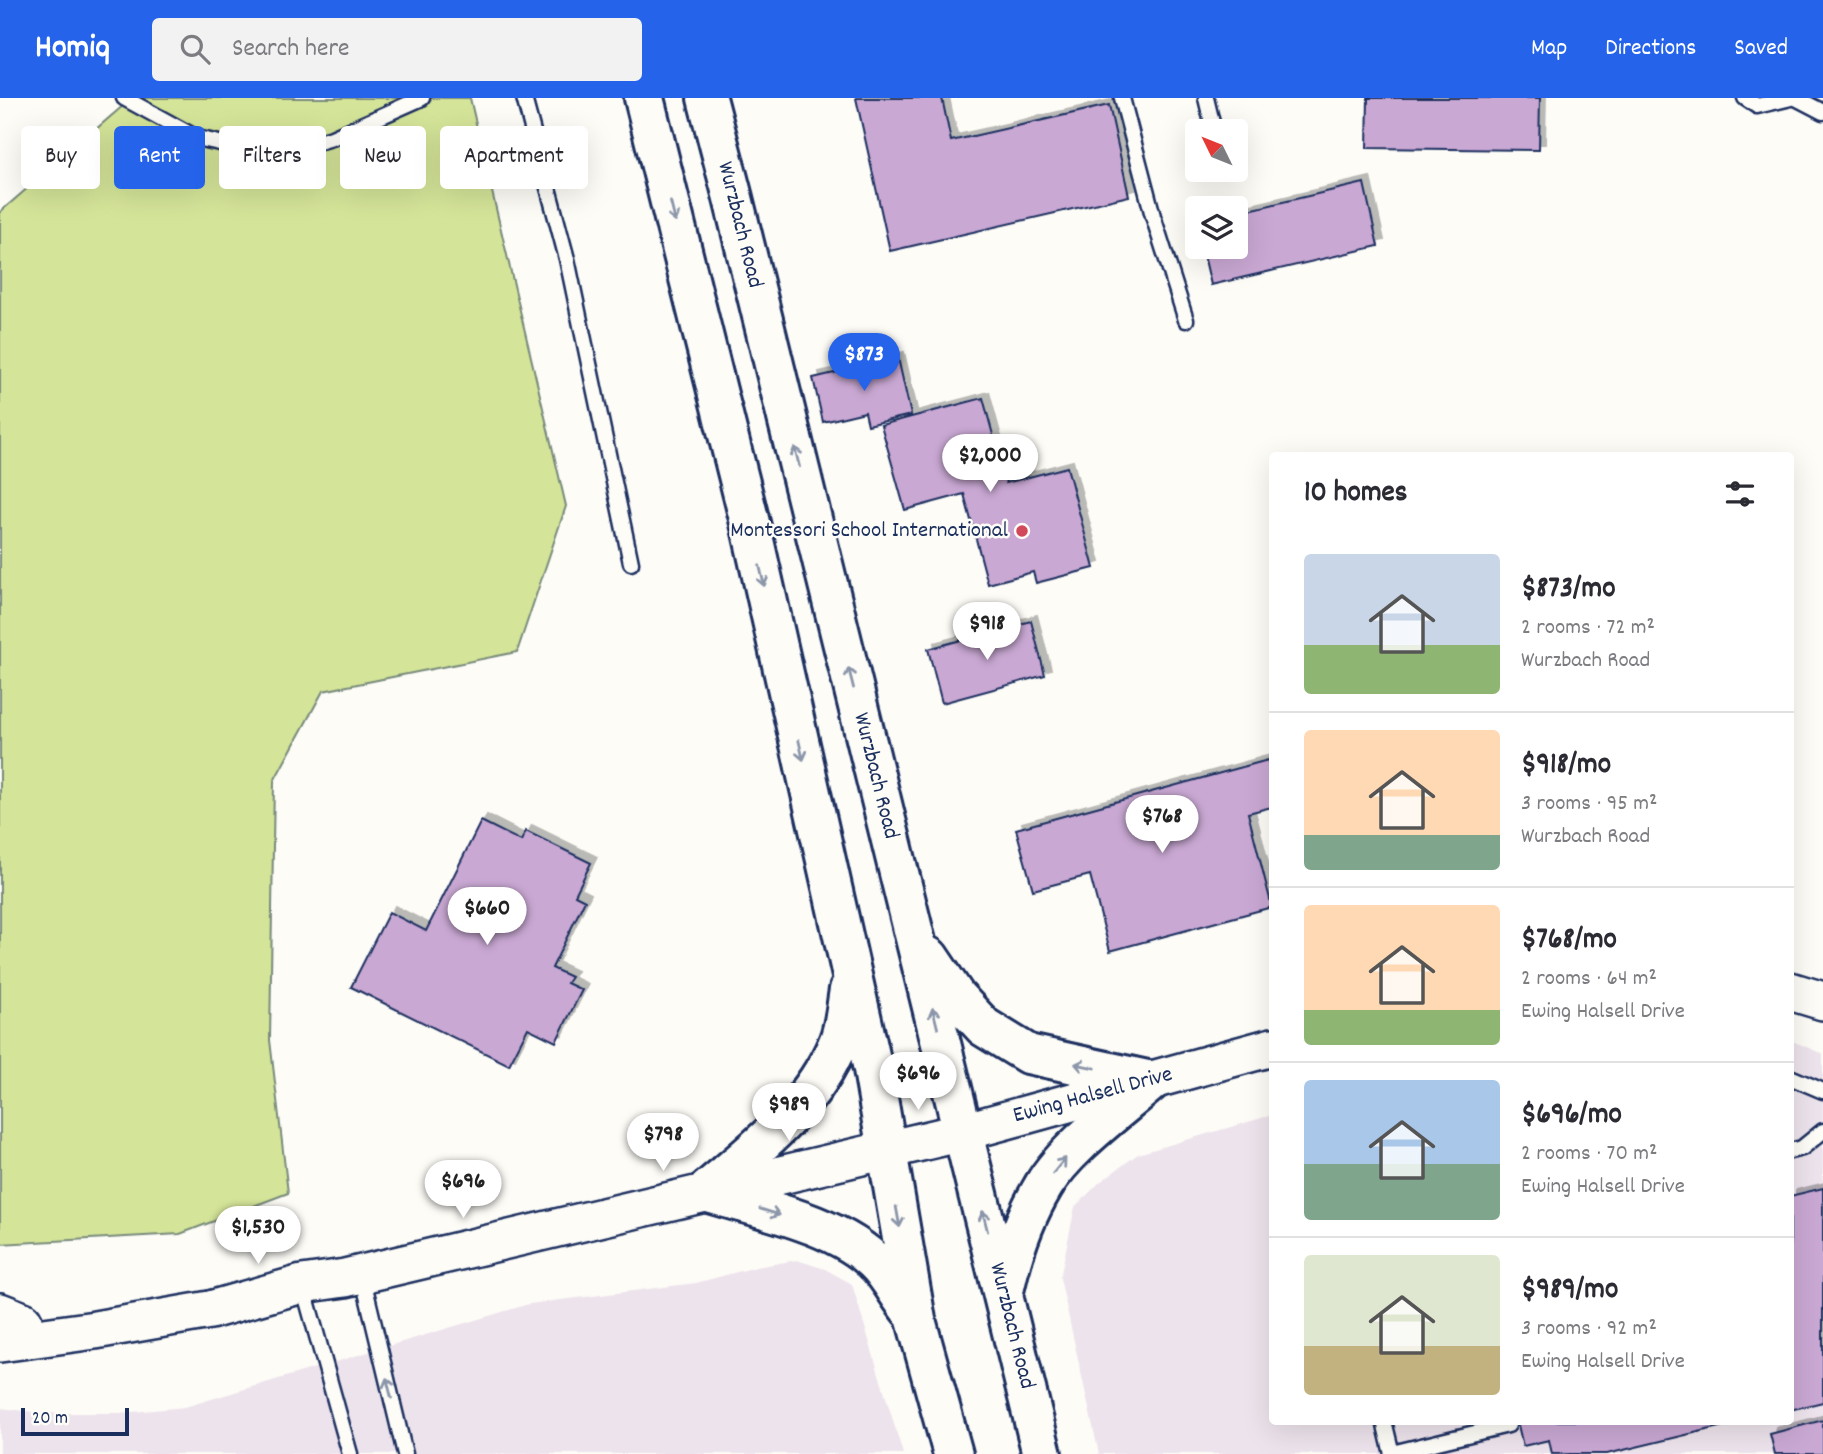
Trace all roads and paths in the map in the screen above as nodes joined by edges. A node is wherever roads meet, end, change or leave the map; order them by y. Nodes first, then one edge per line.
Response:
1 (124, 98) edge
2 (422, 98) edge
3 (524, 98) edge
4 (644, 98) edge
5 (707, 98) edge
6 (1122, 98) edge
7 (1206, 98) edge
8 (1745, 98) edge
9 (1793, 98) edge
10 (1823, 112) edge
11 (1211, 119) edge
12 (1186, 320) dead end
13 (631, 563) dead end
14 (914, 933) junction
15 (851, 971) junction
16 (1794, 992) edge
17 (1823, 1001) edge
18 (1269, 1048) edge
19 (1794, 1079) edge
20 (1152, 1081) junction
21 (1823, 1091) edge
22 (1823, 1131) edge
23 (963, 1132) junction
24 (886, 1150) junction
25 (1794, 1150) edge
26 (705, 1192) junction
27 (362, 1274) junction
28 (302, 1284) junction
29 (1003, 1295) junction
30 (916, 1320) junction
31 (6, 1324) edge
32 (1385, 1425) edge
33 (1508, 1425) dead end
34 (350, 1454) edge
35 (405, 1454) edge
36 (953, 1454) edge
37 (1042, 1454) edge
38 (1392, 1454) edge

1 - 2 lane
3 - 13 lane
4 -> 15 main road
14 -> 5 main road, Wurzbach Road
6 - 12 lane
7 - 11 lane
8 - 9 lane
9 - 10 lane
20 -> 14 main road
23 -> 14 main road, Wurzbach Road
15 - 24 main road
15 - 26 main road
16 - 17 street
18 - 20 street, Ewing Halsell Drive
19 - 21 lane
20 - 23 street, Ewing Halsell Drive
29 -> 20 main road
22 - 25 lane
23 - 24 street, Ewing Halsell Drive
29 -> 23 main road, Wurzbach Road
24 - 26 street, Ewing Halsell Drive
24 -> 30 main road
26 - 27 street, Ewing Halsell Drive
26 -> 30 main road
27 - 28 street, Ewing Halsell Drive
35 -> 27 lane
28 - 31 street, Ewing Halsell Drive
28 - 34 lane
29 - 37 main road, Wurzbach Road
30 - 36 main road
32 - 38 lane
33 - 38 lane

